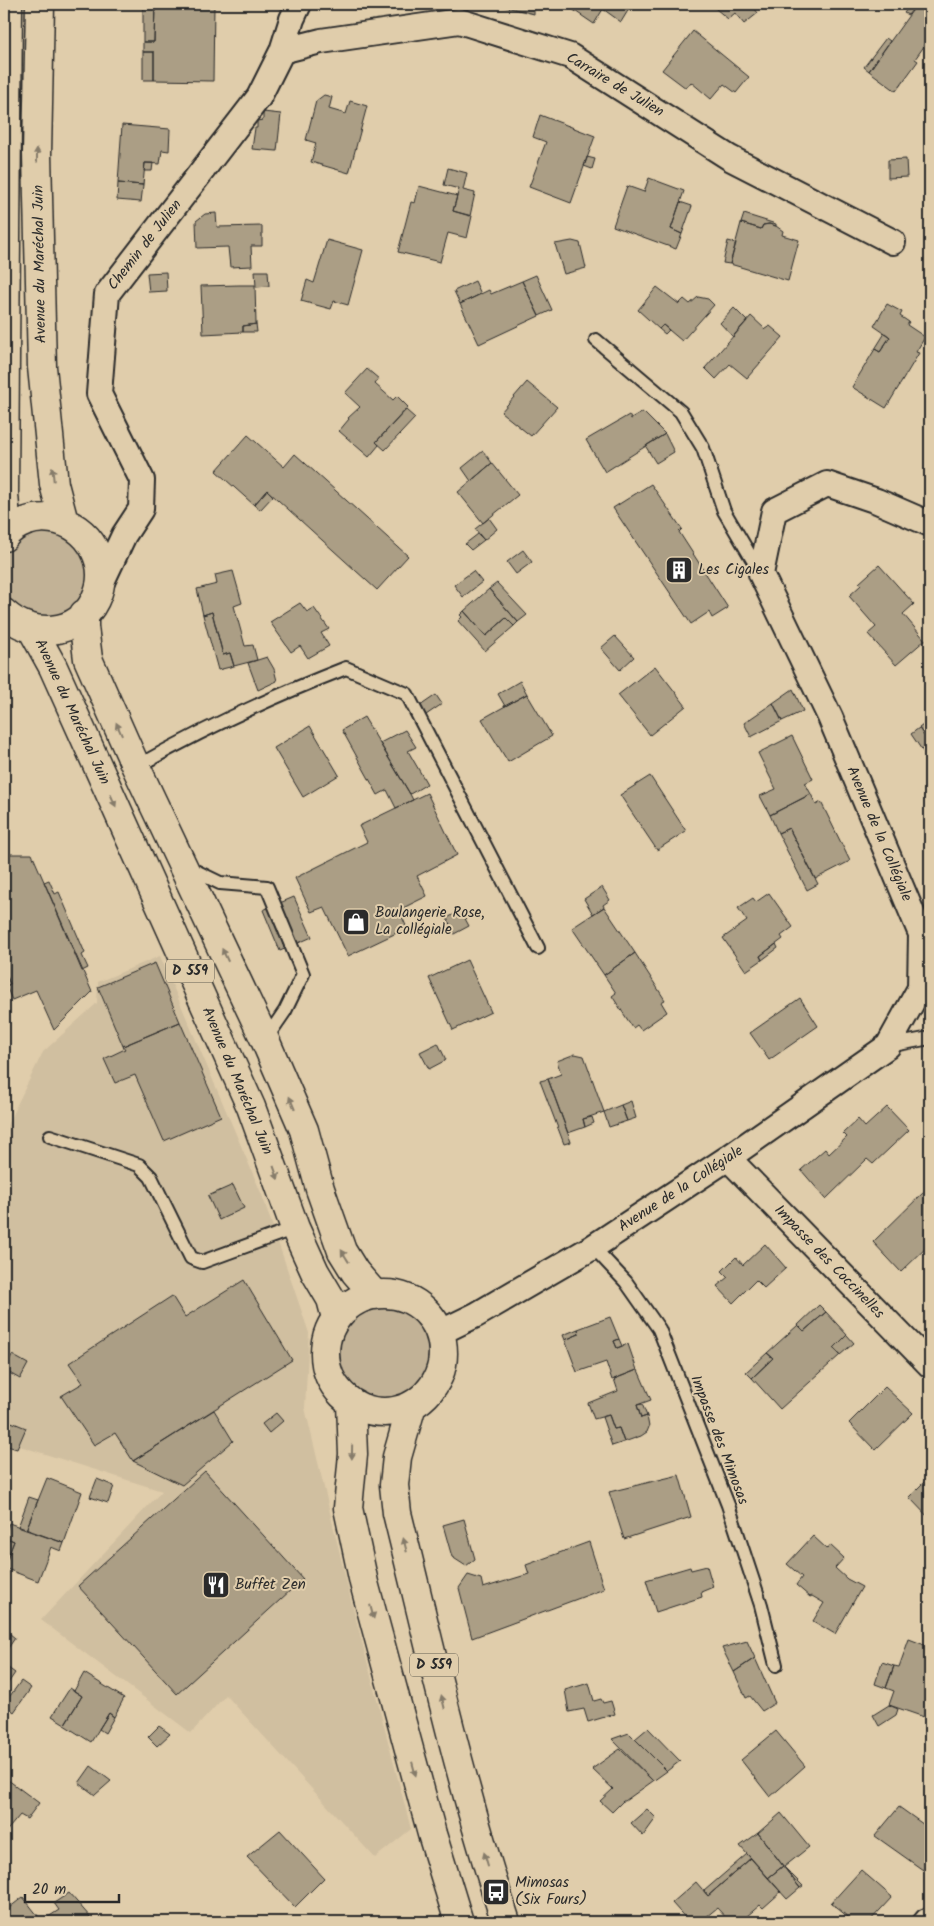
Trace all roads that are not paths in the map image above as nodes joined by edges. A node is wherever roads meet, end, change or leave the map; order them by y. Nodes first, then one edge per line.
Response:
1 (8, 4) edge
2 (40, 4) edge
3 (299, 4) edge
4 (282, 51) junction
5 (6, 97) edge
6 (894, 242) dead end
7 (596, 340) dead end
8 (930, 524) edge
9 (74, 528) junction
10 (5, 535) edge
11 (124, 535) junction
12 (761, 574) junction
13 (100, 586) junction
14 (4, 613) edge
15 (84, 614) junction
16 (32, 629) junction
17 (136, 767) junction
18 (184, 865) junction
19 (538, 948) dead end
20 (930, 1038) edge
21 (265, 1040) junction
22 (888, 1046) junction
23 (50, 1136) dead end
24 (728, 1158) junction
25 (295, 1228) junction
26 (593, 1247) junction
27 (375, 1294) junction
28 (336, 1318) junction
29 (439, 1333) junction
30 (930, 1365) edge
31 (351, 1404) junction
32 (412, 1405) junction
33 (776, 1665) dead end
34 (930, 1913) edge
35 (459, 1922) edge
36 (506, 1922) edge
37 (918, 1922) edge

1 - 5 main road, Avenue du Maréchal Juin
9 -> 2 main road, Avenue du Maréchal Juin
3 - 4 street, Chemin de Julien
4 - 6 street, Carraire de Julien
4 - 11 street, Chemin de Julien
5 - 10 main road, Avenue du Maréchal Juin
7 - 12 lane
8 - 12 street
9 - 10 main road
9 - 11 street
9 - 13 main road, Avenue du Maréchal Juin
11 - 13 street, Chemin de Julien
12 - 22 street, Avenue de la Collégiale
13 - 15 main road
14 - 16 main road
15 - 16 main road
17 -> 15 main road, D 559
16 -> 25 main road, Avenue du Maréchal Juin / D 559
17 - 18 main road, D 559
17 - 19 lane
21 -> 18 main road, D 559
18 - 21 lane
20 - 22 lane
27 -> 21 main road, D 559
22 - 24 street, Avenue de la Collégiale
23 - 25 lane
24 - 26 street, Avenue de la Collégiale
24 - 30 street, Impasse des Coccinelles
25 - 28 main road, Avenue du Maréchal Juin / D 559
26 - 29 street, Avenue de la Collégiale
26 - 33 lane, Impasse des Mimosas
27 - 28 main road
27 - 29 main road
28 - 31 main road
29 - 32 main road
31 - 32 main road
31 -> 35 main road, D 559
36 -> 32 main road, D 559
34 - 37 lane

